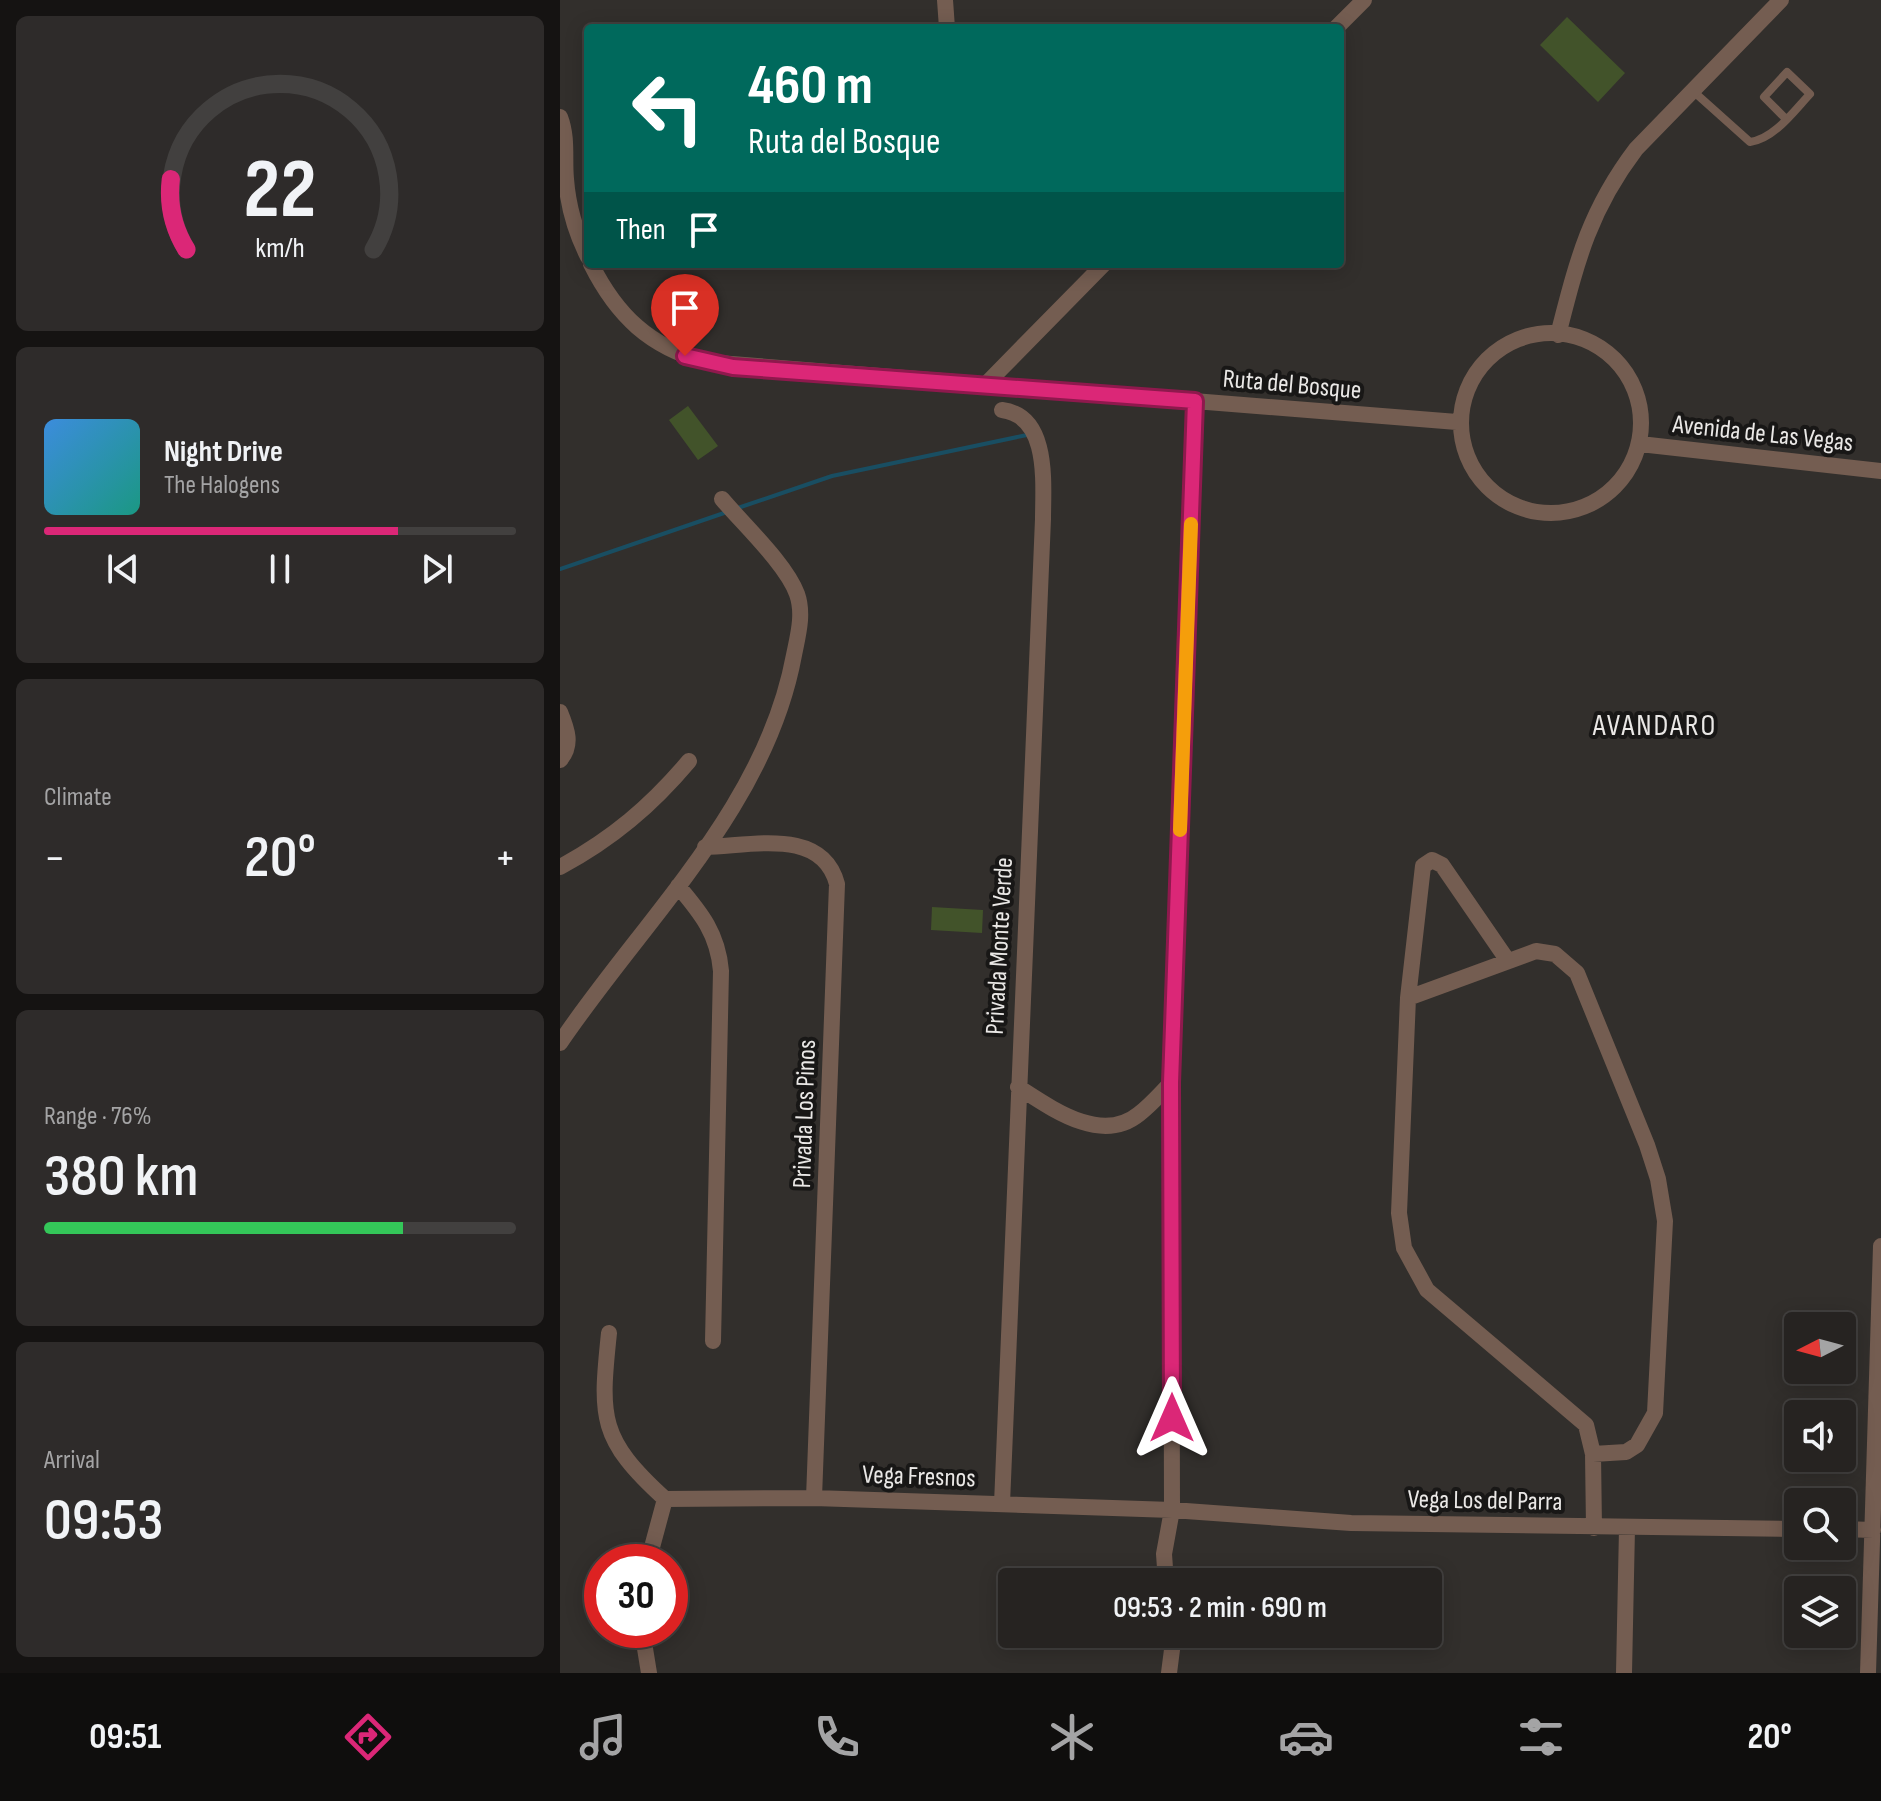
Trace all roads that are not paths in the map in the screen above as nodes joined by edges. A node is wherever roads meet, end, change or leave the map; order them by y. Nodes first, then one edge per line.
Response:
1 (945, 0) edge
2 (1364, 0) edge
3 (1781, 0) edge
4 (947, 24) edge
5 (1340, 24) edge
6 (1693, 91) junction
7 (560, 117) edge
8 (1786, 119) junction
9 (584, 247) edge
10 (593, 268) edge
11 (1100, 268) edge
12 (1558, 335) junction
13 (987, 383) junction
14 (1195, 401) junction
15 (1002, 410) dead end
16 (1457, 422) junction
17 (1640, 444) junction
18 (1881, 471) edge
19 (722, 499) dead end
20 (560, 712) edge
21 (560, 760) edge
22 (689, 761) dead end
23 (705, 847) junction
24 (560, 867) edge
25 (678, 886) junction
26 (1508, 961) junction
27 (1408, 998) junction
28 (560, 1043) edge
29 (1171, 1083) junction
30 (1018, 1087) junction
31 (1881, 1246) edge
32 (609, 1333) dead end
33 (713, 1341) dead end
34 (1593, 1454) junction
35 (814, 1498) junction
36 (665, 1499) junction
37 (1002, 1504) junction
38 (1172, 1510) junction
39 (1594, 1528) junction
40 (1627, 1528) junction
41 (1784, 1529) edge
42 (1856, 1529) edge
43 (1873, 1530) junction
44 (653, 1544) edge
45 (1165, 1568) edge
46 (645, 1648) edge
47 (1172, 1648) edge
48 (649, 1673) edge
49 (1169, 1673) edge
50 (1624, 1673) edge
51 (1868, 1673) edge

1 - 4 street
2 - 5 street
3 - 6 street
6 - 8 lane
6 - 12 street
7 - 9 street
8 - 8 lane
10 - 13 street, Ruta del Bosque
11 - 13 street
12 - 16 street
12 - 17 street
13 - 14 street, Ruta del Bosque
14 - 16 street, Ruta del Bosque
14 - 29 street
15 - 30 street, Privada Monte Verde
16 - 17 street
17 - 18 street, Avenida de Las Vegas
19 - 23 street
20 - 21 street
22 - 24 street
23 - 25 street
23 - 35 street, Privada Los Pinos
25 - 28 street
25 - 33 street
26 - 27 street
26 - 27 street
26 - 34 street
27 - 34 street
29 - 30 street
29 - 38 street
30 - 37 street, Privada Monte Verde
31 - 43 street
32 - 36 street
34 - 39 street
35 - 36 street, Vega Fresnos
35 - 37 street, Vega Fresnos
36 - 44 street
37 - 38 street, Vega Fresnos
38 - 39 street, Vega Los del Parra
38 - 45 street
39 - 40 street, Vega Los del Parra
40 - 41 street, Vega Los del Parra
40 - 50 street
42 - 43 street
43 - 51 street
46 - 48 street
47 - 49 street

